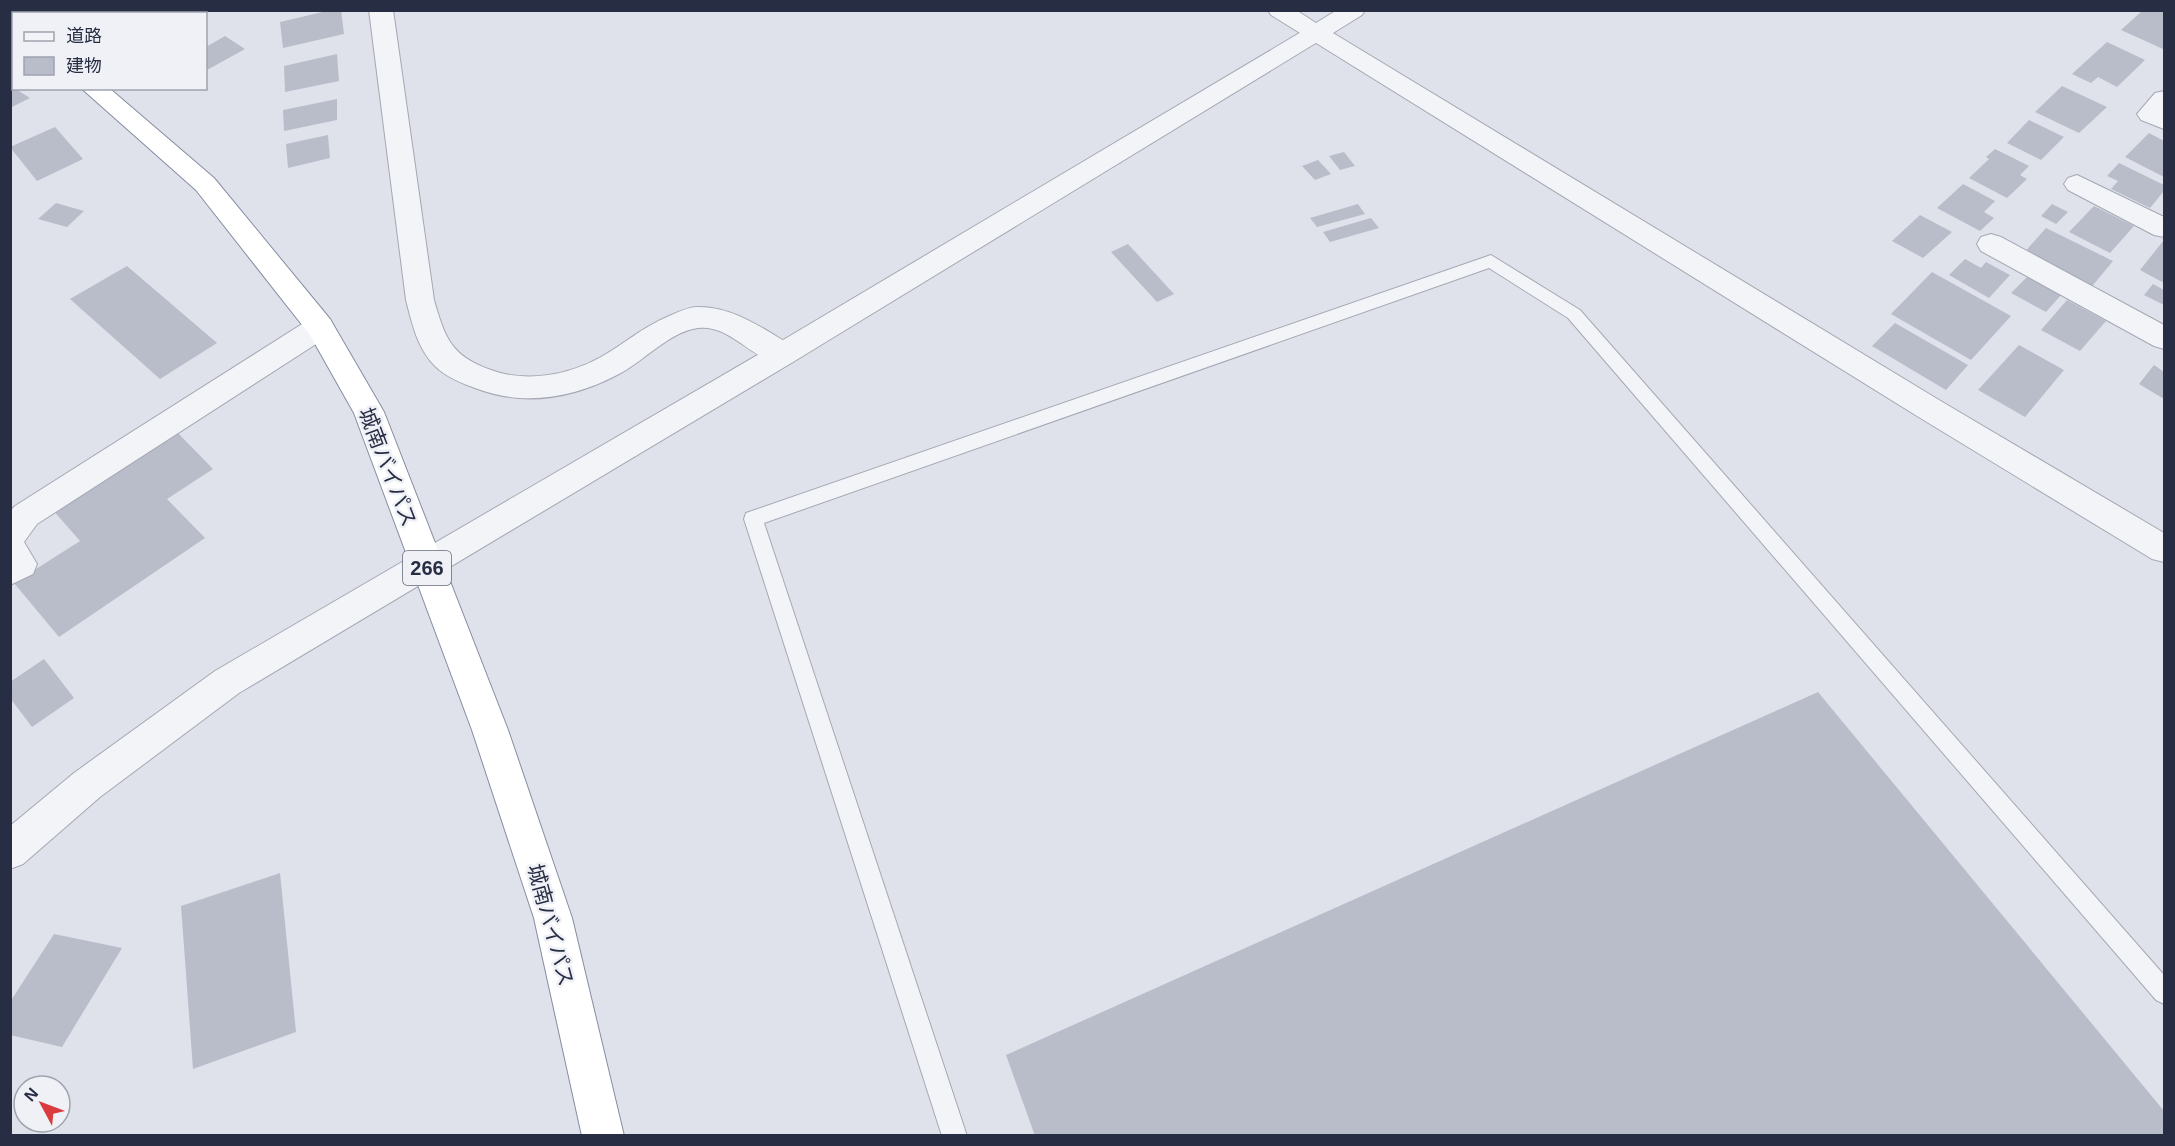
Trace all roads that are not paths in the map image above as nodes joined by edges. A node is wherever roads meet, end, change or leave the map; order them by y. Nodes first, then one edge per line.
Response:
1 (381, 10) edge
2 (1279, 10) edge
3 (1354, 10) edge
4 (1316, 33) junction
5 (95, 90) edge
6 (2164, 99) edge
7 (2164, 121) edge
8 (2077, 184) dead end
9 (2164, 228) edge
10 (1991, 244) dead end
11 (320, 327) junction
12 (2164, 338) edge
13 (783, 354) junction
14 (10, 536) edge
15 (10, 548) edge
16 (2164, 549) edge
17 (425, 564) junction
18 (10, 571) edge
19 (10, 851) edge
20 (2164, 992) edge
21 (603, 1136) edge
22 (956, 1136) edge

1 - 13 street
2 - 4 street
3 - 4 street
4 - 13 street
4 - 16 street
5 - 11 highway, 城南バイパス / 266
6 - 7 street
8 - 9 street
10 - 12 street
11 - 14 street
11 - 17 highway, 城南バイパス / 266
13 - 17 street
15 - 18 street
17 - 19 street
17 - 21 highway, 城南バイパス / 266
20 - 22 lane

